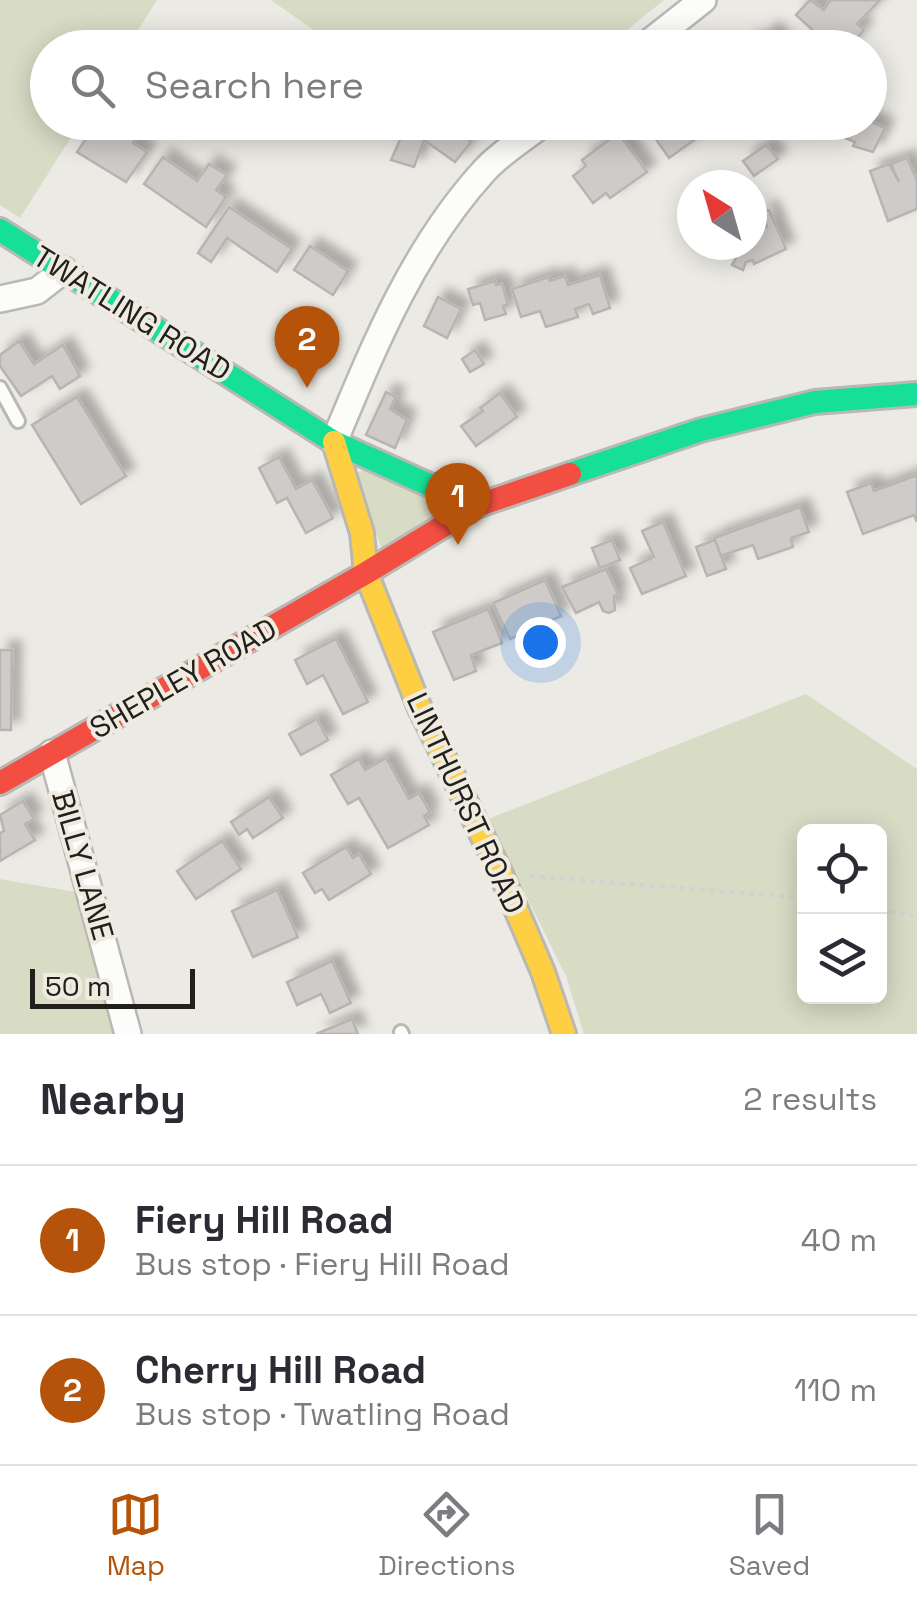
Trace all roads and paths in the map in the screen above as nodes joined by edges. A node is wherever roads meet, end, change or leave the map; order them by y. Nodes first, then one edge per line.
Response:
1 (704, 0) edge
2 (665, 30) edge
3 (522, 140) edge
4 (0, 230) edge
5 (64, 270) junction
6 (0, 300) edge
7 (0, 388) edge
8 (917, 394) edge
9 (18, 421) dead end
10 (334, 442) junction
11 (476, 506) junction
12 (366, 574) junction
13 (52, 754) junction
14 (0, 783) edge
15 (502, 874) junction
16 (797, 897) edge
17 (887, 911) edge
18 (917, 916) edge
19 (128, 1034) edge
20 (564, 1034) edge

1 - 2 street
3 - 10 street
4 - 5 street, TWATLING ROAD
5 - 6 street
5 - 10 street, TWATLING ROAD
7 - 9 lane
8 - 11 street, SHEPLEY ROAD
10 - 11 street, TWATLING ROAD
10 - 12 street, LINTHURST ROAD
11 - 12 street, SHEPLEY ROAD
12 - 13 street, SHEPLEY ROAD
12 - 15 street, LINTHURST ROAD
13 - 14 street, SHEPLEY ROAD
13 - 19 street, BILLY LANE
15 - 16 path
15 - 20 street, LINTHURST ROAD
17 - 18 path

